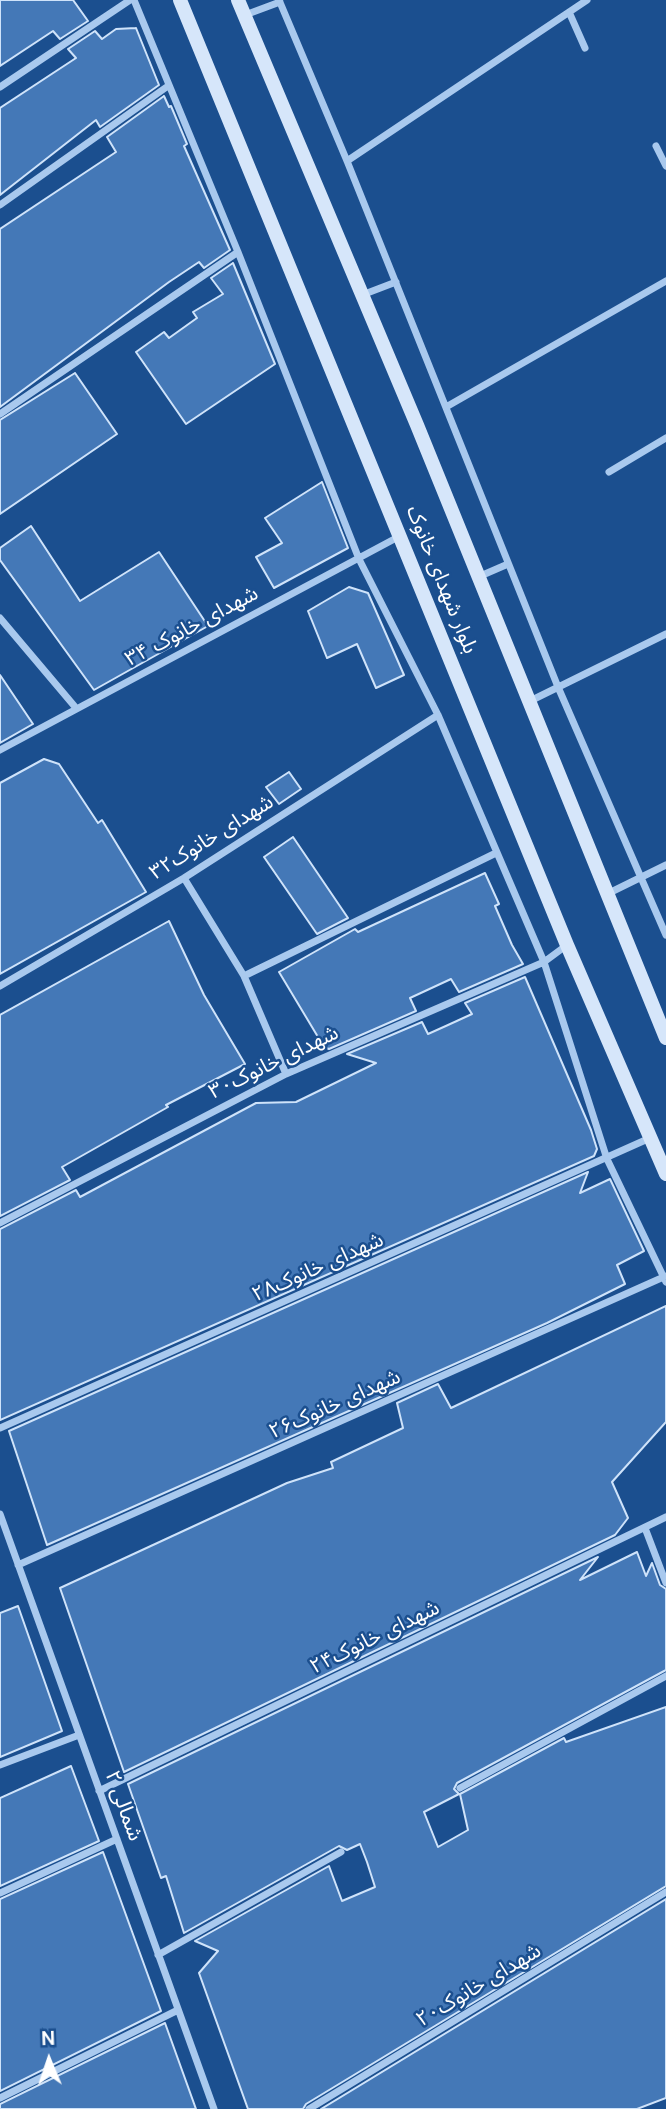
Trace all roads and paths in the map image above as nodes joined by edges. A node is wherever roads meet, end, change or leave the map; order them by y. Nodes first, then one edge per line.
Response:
1 (132, 0) edge
2 (180, 0) edge
3 (238, 0) edge
4 (587, 0) edge
5 (279, 1) edge
6 (569, 12) junction
7 (245, 15) junction
8 (585, 48) dead end
9 (168, 86) junction
10 (0, 87) edge
11 (656, 146) dead end
12 (347, 161) junction
13 (666, 166) edge
14 (0, 205) edge
15 (238, 252) junction
16 (666, 281) edge
17 (396, 282) junction
18 (362, 295) junction
19 (446, 407) junction
20 (0, 414) edge
21 (666, 438) edge
22 (609, 472) dead end
23 (401, 535) junction
24 (359, 559) junction
25 (508, 564) junction
26 (478, 578) junction
27 (0, 618) edge
28 (666, 634) edge
29 (558, 687) junction
30 (527, 702) junction
31 (76, 708) junction
32 (438, 715) junction
33 (0, 750) edge
34 (496, 853) junction
35 (666, 865) edge
36 (642, 877) junction
37 (184, 878) junction
38 (606, 894) junction
39 (666, 935) edge
40 (568, 945) junction
41 (544, 962) junction
42 (244, 976) junction
43 (0, 986) edge
44 (666, 1038) edge
45 (286, 1074) junction
46 (650, 1138) junction
47 (607, 1159) junction
48 (666, 1174) edge
49 (0, 1223) edge
50 (665, 1278) edge
51 (0, 1428) edge
52 (0, 1514) edge
53 (666, 1517) edge
54 (645, 1528) junction
55 (18, 1565) junction
56 (666, 1583) edge
57 (666, 1676) edge
58 (79, 1735) junction
59 (0, 1765) edge
60 (460, 1788) dead end
61 (99, 1791) junction
62 (117, 1839) junction
63 (341, 1852) dead end
64 (666, 1892) edge
65 (0, 1893) edge
66 (159, 1955) junction
67 (178, 2010) junction
68 (0, 2098) edge
69 (214, 2109) edge
70 (309, 2109) edge

1 - 9 street
1 - 10 street
2 - 23 main road, بلوار شهدای خانوک
3 - 7 main road, بلوار شهدای خانوک
4 - 6 street
5 - 7 street
5 - 12 street
6 - 8 street
6 - 12 street
7 - 18 main road, بلوار شهدای خانوک
9 - 14 street
9 - 15 street
11 - 13 street
12 - 17 street
15 - 20 street
15 - 24 street
16 - 19 street
17 - 18 street
17 - 19 street
18 - 26 main road, بلوار شهدای خانوک
19 - 25 street
21 - 22 street
23 - 24 street, ۳۴ شهدای خانوک
23 - 40 main road, بلوار شهدای خانوک
24 - 31 street, ۳۴ شهدای خانوک
24 - 32 street
25 - 26 street
25 - 29 street
26 - 30 main road, بلوار شهدای خانوک
27 - 31 street
28 - 29 street
29 - 30 street
29 - 36 street
30 - 38 main road, بلوار شهدای خانوک
31 - 33 street, ۳۴ شهدای خانوک
32 - 34 street
32 - 37 street, شهدای خانوک۳۲
34 - 41 street
34 - 42 street
35 - 36 street
36 - 38 street
36 - 39 street
37 - 42 street
37 - 43 street, شهدای خانوک۳۲
38 - 44 main road, بلوار شهدای خانوک
40 - 41 street, شهدای خانوک۳۰
40 - 46 main road, بلوار شهدای خانوک
41 - 45 street, شهدای خانوک۳۰
41 - 47 street
42 - 45 street
45 - 49 street, شهدای خانوک۳۰
46 - 47 street, شهدای خانوک۲۸
46 - 48 main road, بلوار شهدای خانوک
47 - 50 street
47 - 51 street, شهدای خانوک۲۸
50 - 55 street, شهدای خانوک۲۶
52 - 55 street, شمالی ۲
53 - 54 street, شهدای خانوک۲۴
54 - 56 street
54 - 61 street, شهدای خانوک۲۴
55 - 58 street, شمالی ۲
57 - 60 street
58 - 59 street
58 - 61 street, شمالی ۲
61 - 62 street, شمالی ۲
62 - 65 street
62 - 66 street, شمالی ۲
63 - 66 street
64 - 70 street, شهدای خانوک۲۰
66 - 67 street, شمالی ۲
67 - 68 street
67 - 69 street, شمالی ۲

